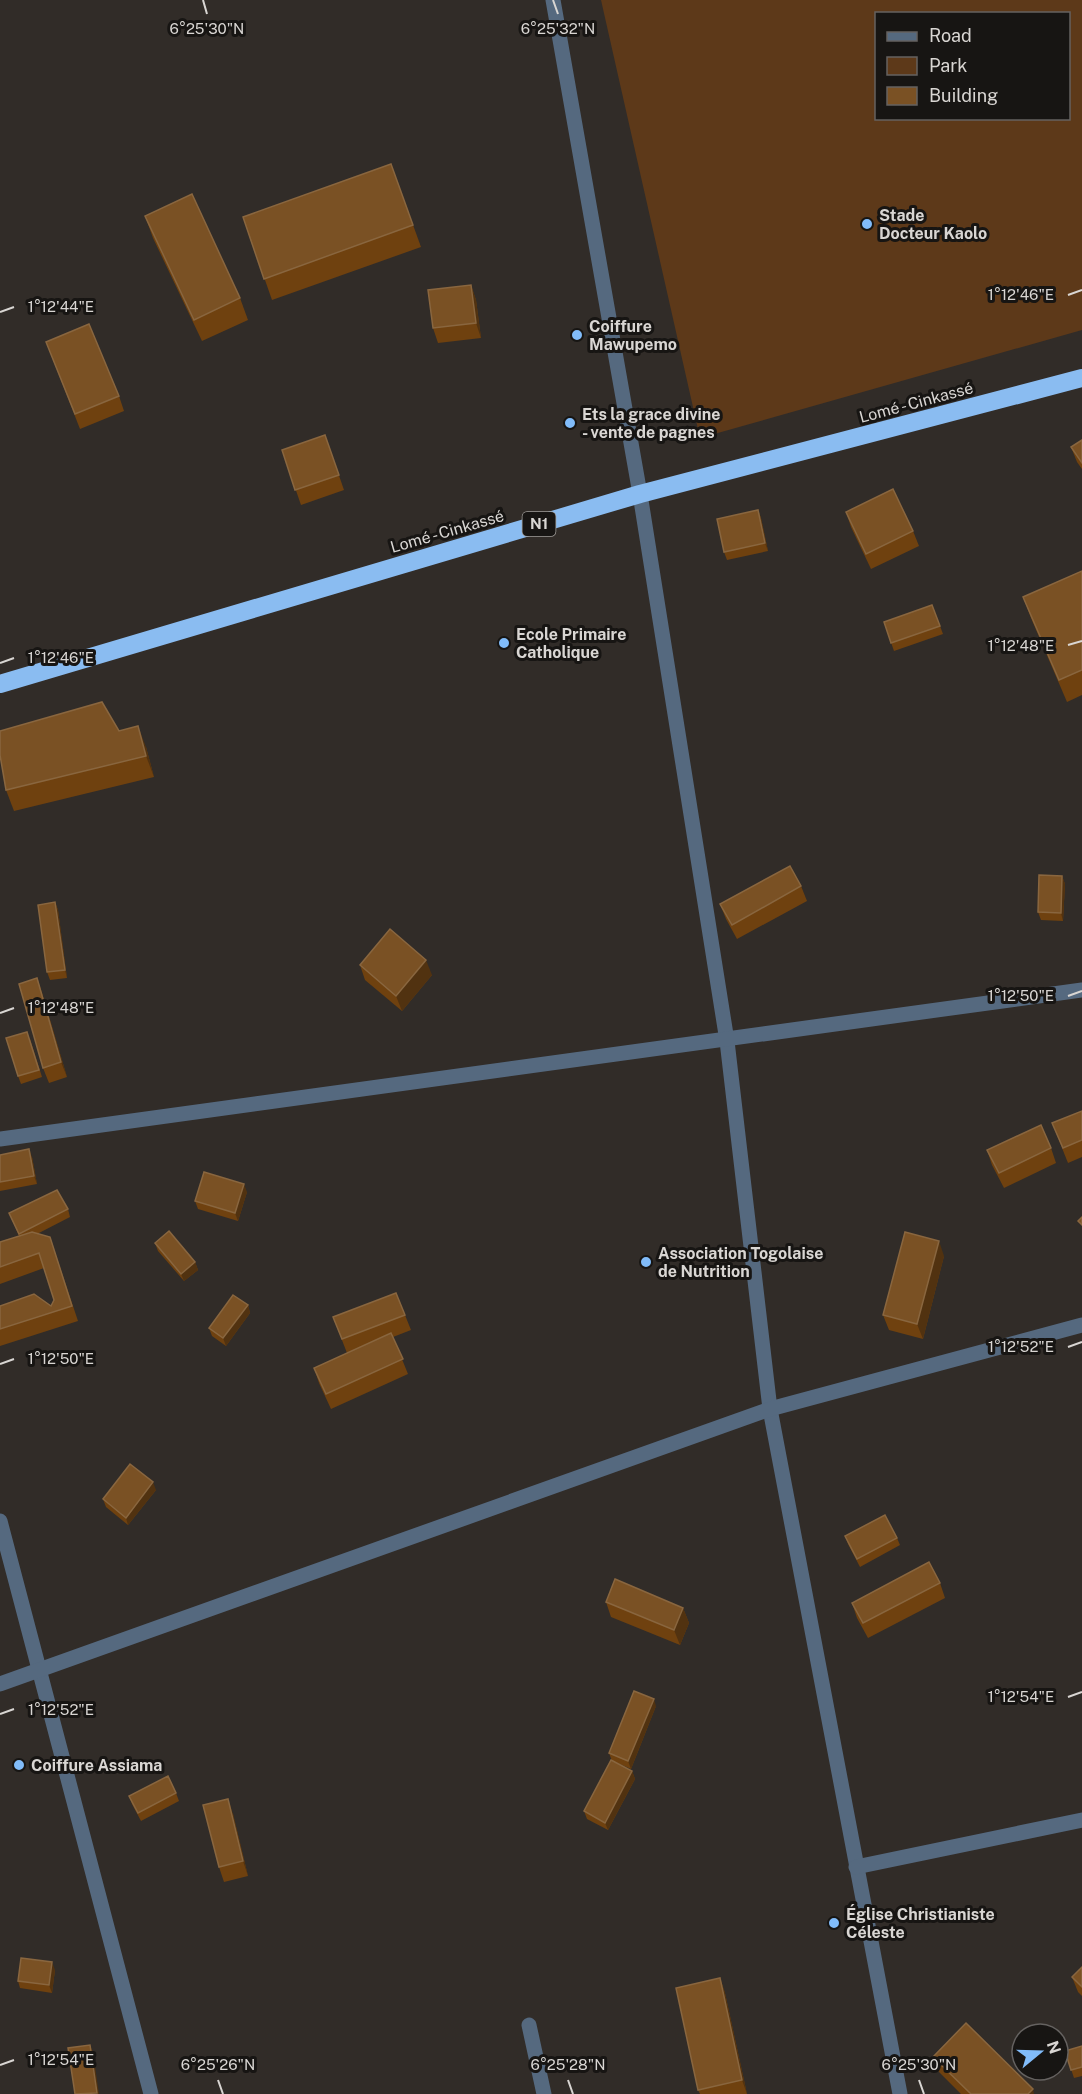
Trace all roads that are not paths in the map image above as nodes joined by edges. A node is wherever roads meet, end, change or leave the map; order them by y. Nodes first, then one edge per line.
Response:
1 (553, 0) edge
2 (1082, 378) edge
3 (640, 494) junction
4 (0, 684) edge
5 (1082, 990) edge
6 (727, 1041) junction
7 (0, 1139) edge
8 (1082, 1325) edge
9 (770, 1409) junction
10 (0, 1521) edge
11 (39, 1669) junction
12 (0, 1684) edge
13 (1082, 1820) edge
14 (856, 1867) junction
15 (529, 2025) dead end
16 (151, 2094) edge
17 (544, 2094) edge
18 (900, 2094) edge

1 - 3 street
2 - 3 highway, Lomé - Cinkassé / N1
3 - 4 highway, Lomé - Cinkassé / N1
3 - 6 street
5 - 6 street
6 - 7 street
6 - 9 street
8 - 9 street
9 - 11 street
9 - 14 street
10 - 11 street
11 - 12 street
11 - 16 street
13 - 14 street
14 - 18 street
15 - 17 street

